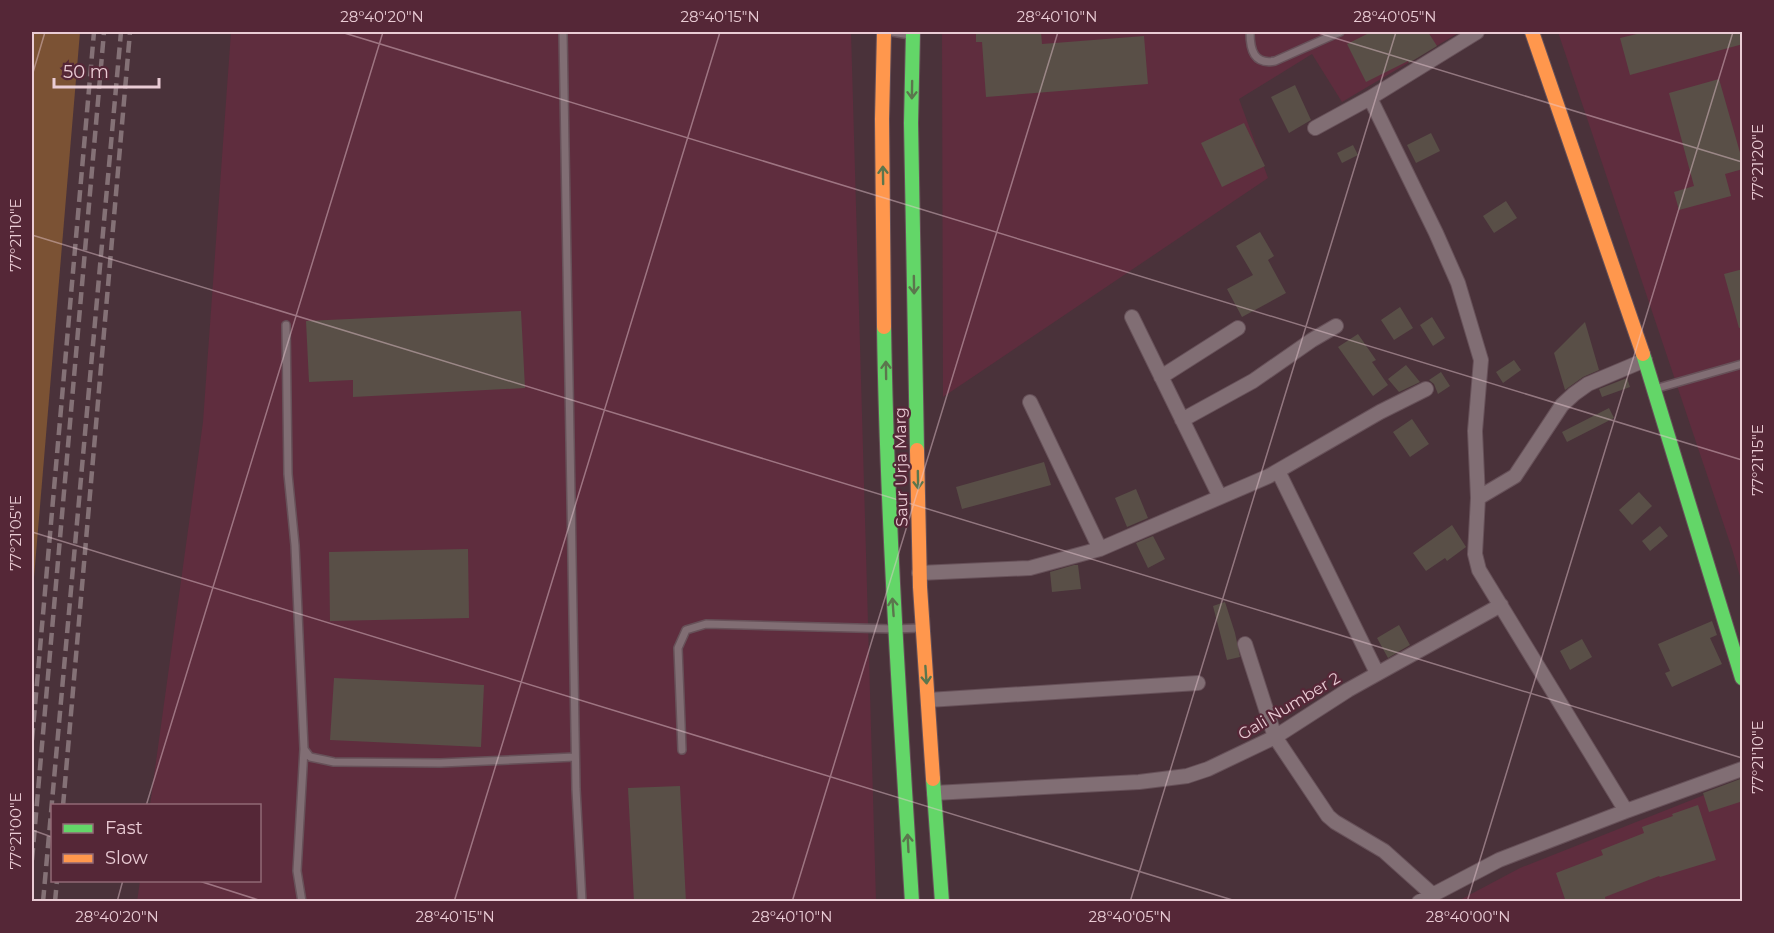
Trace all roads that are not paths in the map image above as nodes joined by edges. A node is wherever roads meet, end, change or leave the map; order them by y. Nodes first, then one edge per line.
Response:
1 (563, 32) edge
2 (884, 32) edge
3 (892, 32) edge
4 (1250, 32) edge
5 (1340, 32) edge
6 (1477, 32) edge
7 (1532, 32) edge
8 (913, 33) edge
9 (1370, 98) junction
10 (1315, 128) dead end
11 (1132, 317) dead end
12 (286, 326) dead end
13 (1336, 326) dead end
14 (1238, 328) dead end
15 (1645, 360) junction
16 (1743, 364) edge
17 (1161, 376) junction
18 (1426, 389) dead end
19 (1655, 389) junction
20 (901, 395) junction
21 (1030, 402) dead end
22 (1182, 420) junction
23 (1278, 471) junction
24 (1220, 497) junction
25 (1478, 498) junction
26 (1100, 549) junction
27 (920, 573) junction
28 (1502, 605) junction
29 (922, 628) junction
30 (894, 629) junction
31 (1245, 644) dead end
32 (1377, 674) junction
33 (1743, 678) edge
34 (1198, 683) dead end
35 (928, 700) junction
36 (1275, 737) junction
37 (304, 749) junction
38 (682, 750) dead end
39 (575, 758) junction
40 (1743, 769) edge
41 (934, 793) junction
42 (1626, 811) junction
43 (1433, 895) junction
44 (302, 902) edge
45 (582, 902) edge
46 (912, 902) edge
47 (942, 902) edge
48 (1419, 902) edge

1 - 39 lane
20 -> 2 street, Saur Urja Marg
3 - 8 lane
4 - 5 lane
6 - 9 street
7 - 15 street
8 -> 20 street, Saur Urja Marg
9 - 10 street
9 - 25 street
11 - 17 street
12 - 37 lane
13 - 22 street
14 - 17 street
15 - 19 street
15 - 25 street
16 - 19 lane
17 - 22 street
18 - 23 street
19 - 33 street
20 -> 27 street, Saur Urja Marg
30 -> 20 street, Saur Urja Marg
21 - 26 street
22 - 24 street
23 - 24 street
23 - 32 street
24 - 26 street
25 - 28 street
26 - 27 street
27 - 29 street, Saur Urja Marg
28 - 32 street, Gali Number 2
28 - 42 street
29 - 30 lane
29 -> 35 street, Saur Urja Marg
30 - 38 lane
46 -> 30 street, Saur Urja Marg
31 - 36 street
32 - 36 street, Gali Number 2
34 - 35 street
35 - 41 street, Saur Urja Marg
36 - 41 street, Gali Number 2
36 - 43 street
37 - 39 lane
37 - 44 lane
39 - 45 lane
40 - 42 street
41 - 47 street, Saur Urja Marg
42 - 43 street
43 - 48 street

